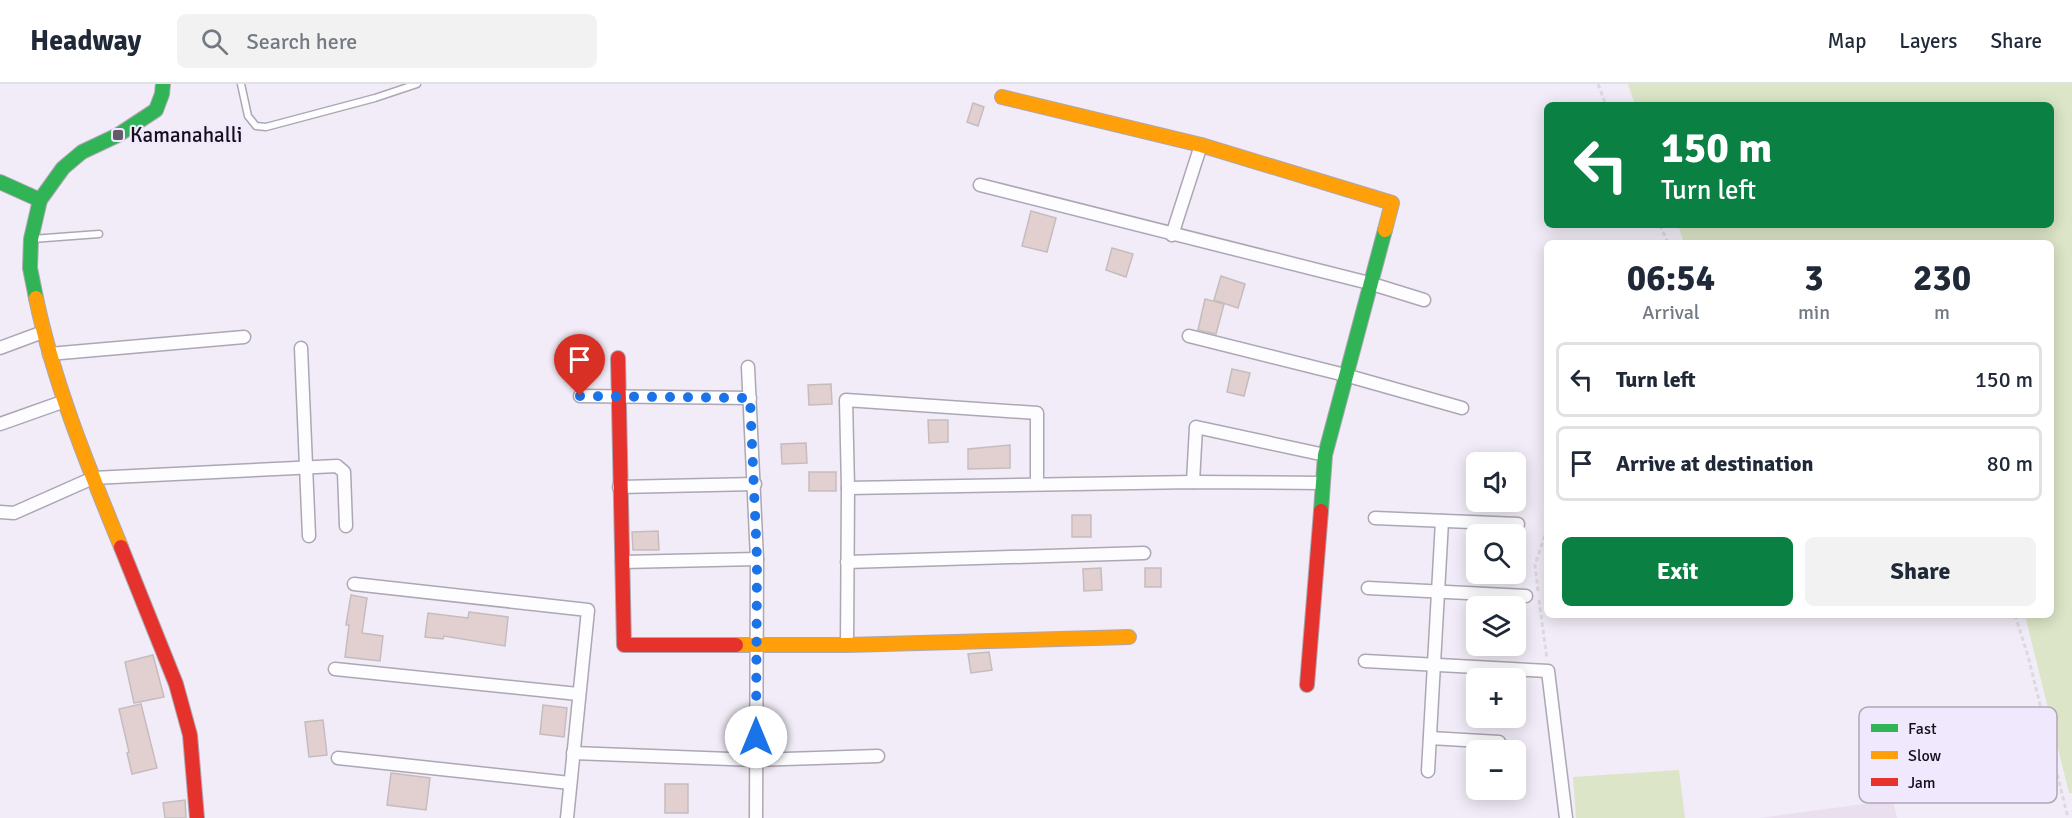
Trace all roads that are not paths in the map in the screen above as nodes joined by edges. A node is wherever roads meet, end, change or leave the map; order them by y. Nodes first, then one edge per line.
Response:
1 (163, 84) edge
2 (241, 84) edge
3 (417, 84) edge
4 (1002, 97) dead end
5 (1201, 145) junction
6 (0, 182) edge
7 (980, 185) dead end
8 (40, 200) junction
9 (99, 234) dead end
10 (1172, 235) junction
11 (31, 239) junction
12 (1369, 283) junction
13 (1424, 300) dead end
14 (43, 332) junction
15 (1189, 336) dead end
16 (244, 337) dead end
17 (0, 348) edge
18 (301, 348) dead end
19 (49, 354) junction
20 (618, 358) dead end
21 (748, 367) dead end
22 (1345, 375) junction
23 (580, 396) dead end
24 (618, 396) junction
25 (750, 398) junction
26 (65, 401) junction
27 (1462, 408) dead end
28 (0, 424) edge
29 (1325, 455) junction
30 (306, 467) junction
31 (93, 478) junction
32 (1193, 482) junction
33 (1323, 483) junction
34 (755, 484) junction
35 (1037, 484) junction
36 (619, 487) junction
37 (848, 488) junction
38 (0, 512) edge
39 (1375, 518) dead end
40 (1442, 520) junction
41 (1518, 524) dead end
42 (346, 526) dead end
43 (309, 536) dead end
44 (1144, 554) dead end
45 (757, 559) junction
46 (622, 562) junction
47 (847, 562) junction
48 (354, 584) dead end
49 (1368, 588) dead end
50 (1438, 592) junction
51 (1526, 596) dead end
52 (1129, 637) dead end
53 (847, 645) junction
54 (757, 646) junction
55 (1365, 662) dead end
56 (1434, 665) junction
57 (335, 669) dead end
58 (1307, 685) dead end
59 (578, 693) junction
60 (1430, 738) junction
61 (1466, 740) edge
62 (573, 753) junction
63 (878, 756) dead end
64 (338, 758) dead end
65 (756, 760) junction
66 (1428, 771) dead end
67 (570, 783) junction
68 (197, 818) edge
69 (567, 818) edge
70 (756, 818) edge
71 (1566, 818) edge

1 - 8 street
2 - 3 lane
4 - 5 street
5 - 10 street
5 - 12 street
6 - 8 street
7 - 10 street
8 - 11 street
9 - 11 lane
10 - 12 street
11 - 14 street
12 - 13 street
12 - 22 street
14 - 17 street
14 - 19 street
15 - 22 street
16 - 19 street
18 - 30 street
19 - 26 street
20 - 24 street
21 - 25 street
22 - 27 street
22 - 29 street
23 - 24 street
24 - 25 street
24 - 36 street
25 - 34 street
26 - 28 street
26 - 31 street
29 - 32 street
29 - 33 street
30 - 31 street
30 - 42 street
30 - 43 street
31 - 38 street
31 - 68 street
32 - 33 street
32 - 35 street
33 - 58 street
34 - 36 street
34 - 45 street
35 - 37 street
35 - 37 street
36 - 46 street
37 - 47 street
39 - 40 street
40 - 41 street
40 - 50 street
44 - 47 street
45 - 46 street
45 - 54 street
46 - 54 street
47 - 53 street
48 - 59 street
49 - 50 street
50 - 51 street
50 - 56 street
52 - 53 street
53 - 54 street
54 - 65 street
55 - 56 street
56 - 60 street
56 - 71 street
57 - 59 street
59 - 62 street
60 - 61 street
60 - 66 street
62 - 65 street
62 - 67 street
63 - 65 street
64 - 67 street
65 - 70 street
67 - 69 street

